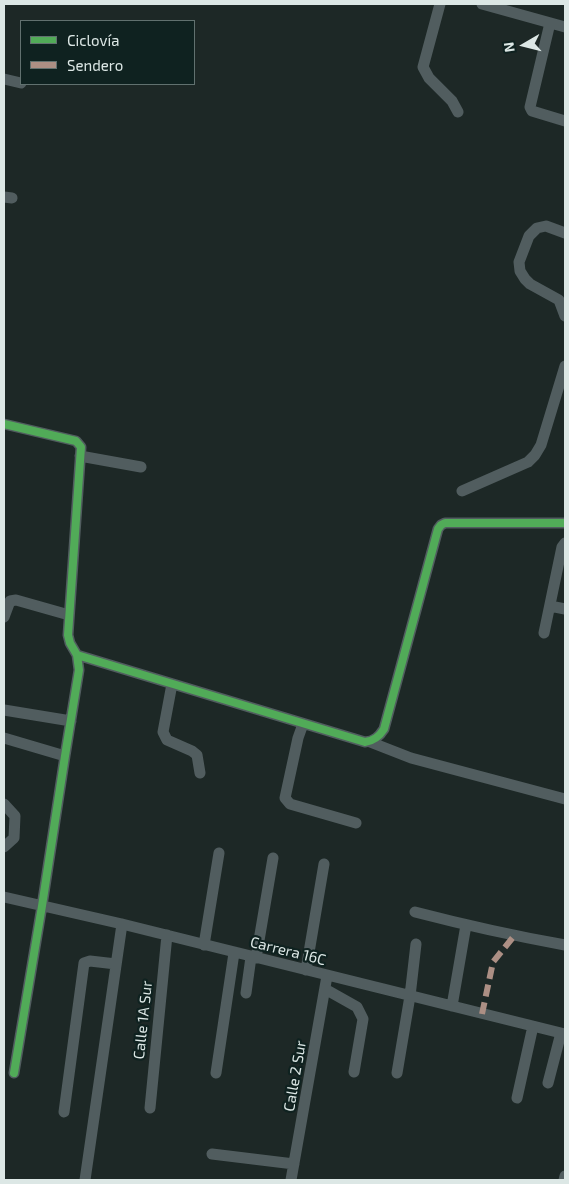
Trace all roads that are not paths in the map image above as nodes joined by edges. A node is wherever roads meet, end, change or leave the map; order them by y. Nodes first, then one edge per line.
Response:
1 (440, 4) edge
2 (482, 4) edge
3 (550, 23) junction
4 (565, 27) edge
5 (4, 79) edge
6 (20, 83) edge
7 (458, 112) dead end
8 (565, 122) edge
9 (565, 233) edge
10 (565, 316) edge
11 (565, 366) edge
12 (4, 424) edge
13 (80, 450) junction
14 (140, 466) dead end
15 (462, 490) dead end
16 (565, 523) edge
17 (565, 543) edge
18 (550, 606) junction
19 (565, 609) edge
20 (69, 615) junction
21 (4, 617) edge
22 (544, 633) dead end
23 (76, 655) junction
24 (172, 684) junction
25 (4, 710) edge
26 (71, 721) junction
27 (303, 724) junction
28 (4, 738) edge
29 (370, 742) junction
30 (64, 756) junction
31 (200, 773) dead end
32 (565, 799) edge
33 (4, 804) edge
34 (356, 823) dead end
35 (4, 847) edge
36 (219, 853) dead end
37 (273, 858) dead end
38 (324, 864) dead end
39 (4, 897) edge
40 (42, 906) junction
41 (415, 912) dead end
42 (122, 924) junction
43 (466, 925) junction
44 (166, 935) junction
45 (416, 944) dead end
46 (204, 945) junction
47 (565, 945) edge
48 (234, 953) junction
49 (254, 957) junction
50 (116, 964) junction
51 (306, 970) junction
52 (327, 976) junction
53 (325, 989) junction
54 (246, 993) dead end
55 (410, 996) junction
56 (452, 1006) junction
57 (532, 1026) junction
58 (563, 1034) edge
59 (354, 1072) dead end
60 (14, 1073) dead end
61 (397, 1073) dead end
62 (216, 1074) dead end
63 (548, 1083) dead end
64 (517, 1098) dead end
65 (150, 1108) dead end
66 (64, 1112) dead end
67 (212, 1154) dead end
68 (294, 1164) junction
69 (565, 1176) edge
70 (85, 1180) edge
71 (294, 1180) edge
72 (564, 1180) edge

1 - 7 street
2 - 3 street
3 - 4 street
3 - 8 street
5 - 6 street
9 - 10 street
11 - 15 street
12 - 13 street
13 - 14 street
13 - 20 street
16 - 29 street
17 - 18 street
18 - 19 street
18 - 22 street
20 - 21 street
20 - 23 street
23 - 24 street
23 - 26 street
24 - 27 street
24 - 31 street
25 - 26 street
26 - 30 street
27 - 29 street
27 - 34 street
28 - 30 street
29 - 32 street
30 - 40 street
33 - 35 street
36 - 46 street
37 - 49 street
38 - 51 street
39 - 40 street, Carrera 16C
40 - 42 street, Carrera 16C
40 - 60 street
41 - 43 street
42 - 44 street, Carrera 16C
42 - 50 street
43 - 47 street
43 - 56 street
44 - 46 street, Carrera 16C
44 - 65 street, Calle 1A Sur
45 - 55 street
46 - 48 street, Carrera 16C
48 - 49 street, Carrera 16C
48 - 62 street
49 - 51 street, Carrera 16C
49 - 54 street
50 - 66 street
50 - 70 street
51 - 52 street, Carrera 16C
52 - 53 street, Calle 2 Sur
52 - 55 street, Carrera 16C
53 - 59 street
53 - 68 street, Calle 2 Sur
55 - 56 street, Carrera 16C
55 - 61 street
56 - 57 street, Carrera 16C
57 - 58 street, Carrera 16C
57 - 64 street
58 - 63 street
67 - 68 street
68 - 71 street, Calle 2 Sur
69 - 72 street

